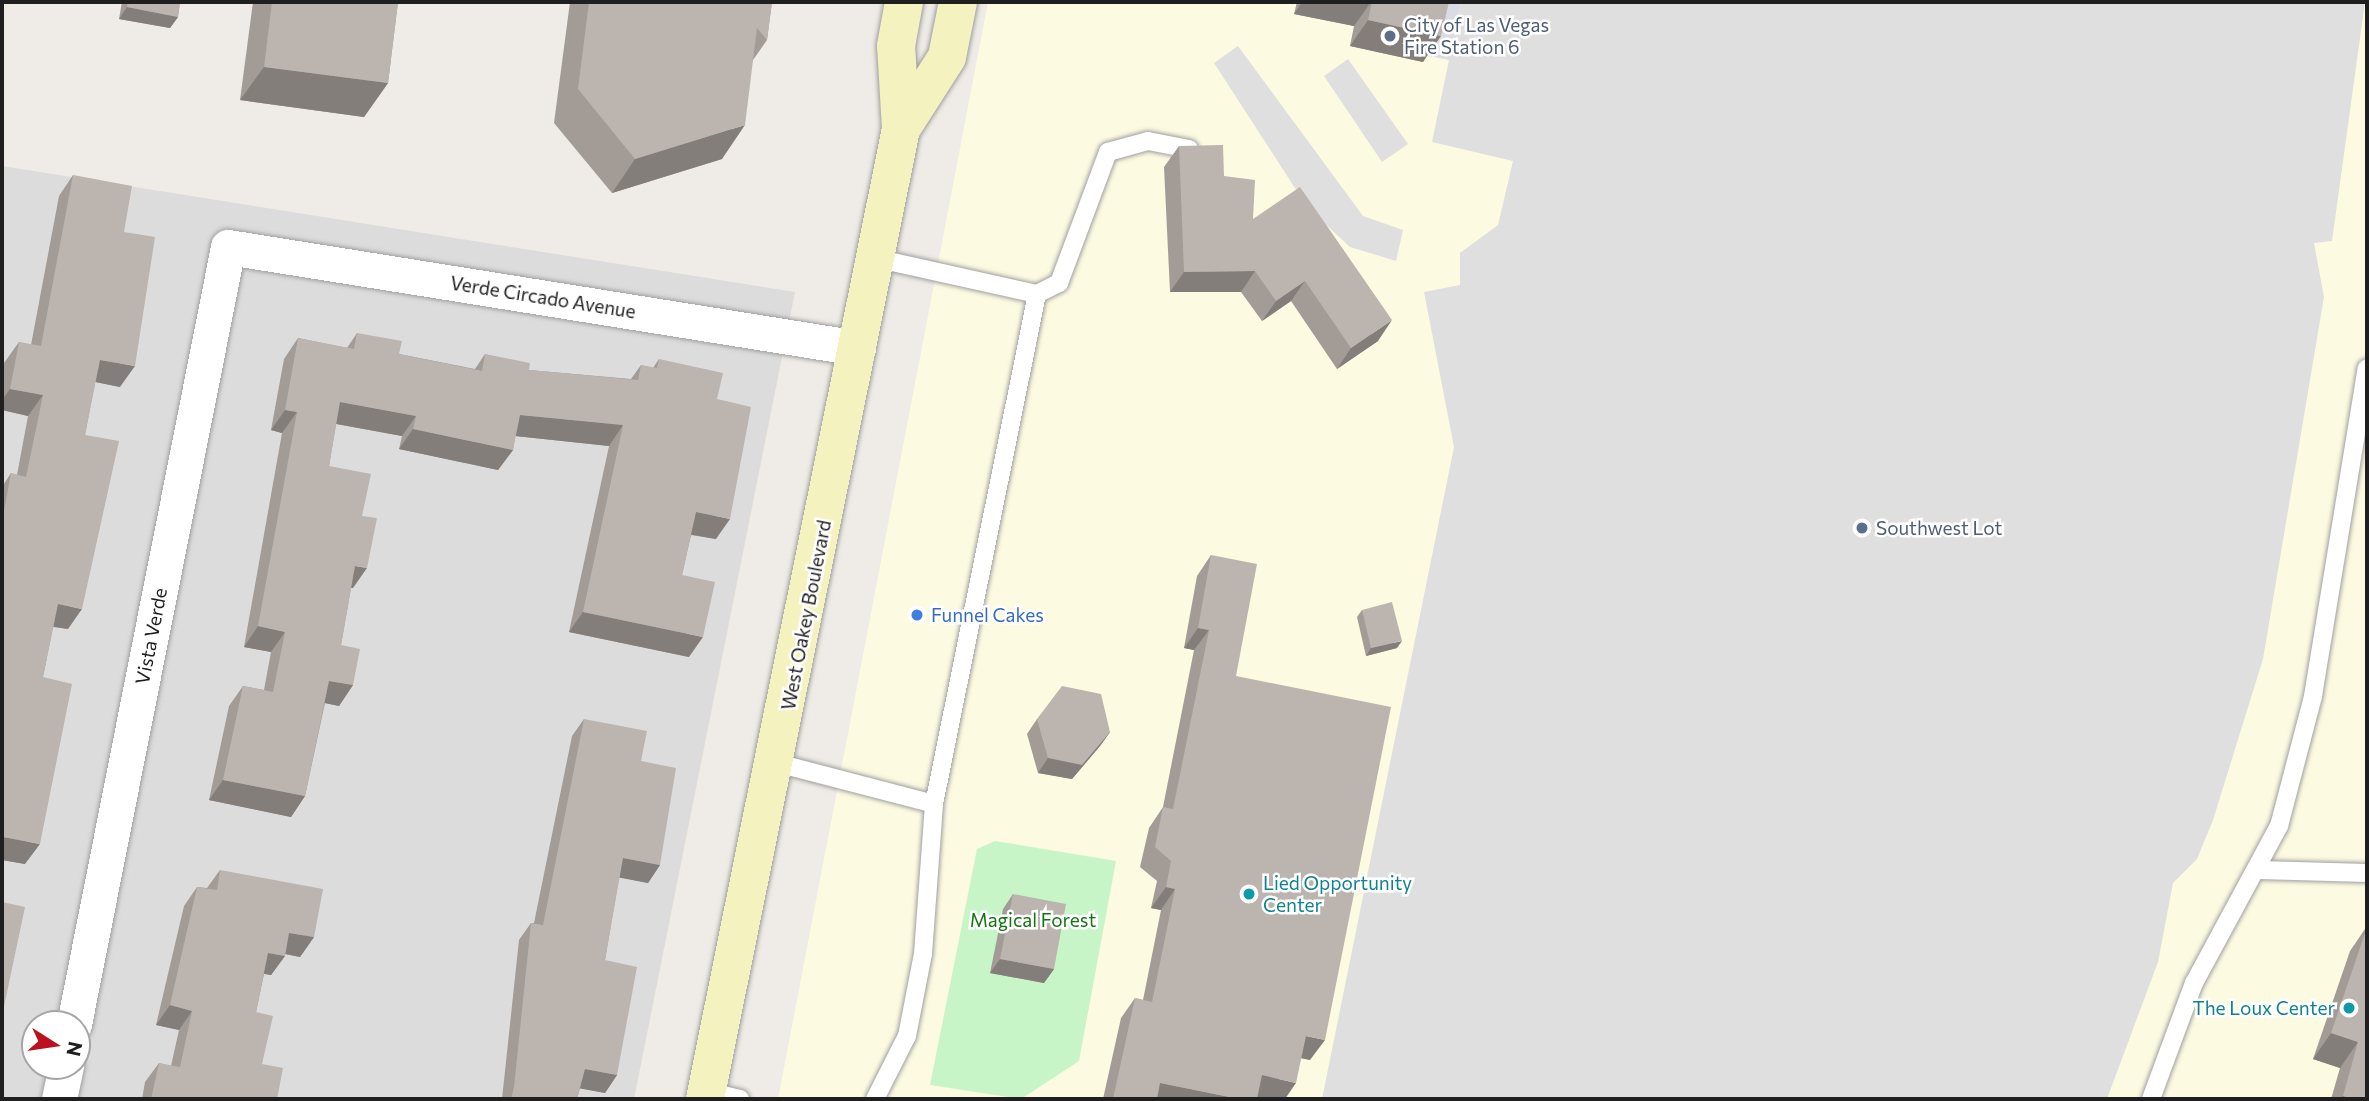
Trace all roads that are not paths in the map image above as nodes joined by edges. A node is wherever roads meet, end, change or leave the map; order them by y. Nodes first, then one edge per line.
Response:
1 (904, 2) edge
2 (958, 2) edge
3 (901, 129) junction
4 (1189, 149) edge
5 (228, 247) joint
6 (876, 258) junction
7 (1037, 294) junction
8 (858, 348) junction
9 (2367, 368) edge
10 (776, 764) junction
11 (934, 804) junction
12 (2259, 870) junction
13 (2367, 873) edge
14 (77, 1010) edge
15 (63, 1080) edge
16 (717, 1097) edge
17 (59, 1099) edge
18 (875, 1099) edge
19 (2151, 1099) edge

1 - 3 main road, West Oakey Boulevard
2 - 3 main road, West Oakey Boulevard
3 - 6 main road, West Oakey Boulevard
4 - 7 lane
5 - 8 street, Verde Circado Avenue
5 - 14 street, Vista Verde
6 - 7 lane
6 - 8 main road, West Oakey Boulevard
7 - 11 lane
8 - 10 main road, West Oakey Boulevard
9 - 12 lane
10 - 11 lane
10 - 16 main road, West Oakey Boulevard
11 - 18 lane
12 - 13 lane
12 - 19 lane
15 - 17 street

